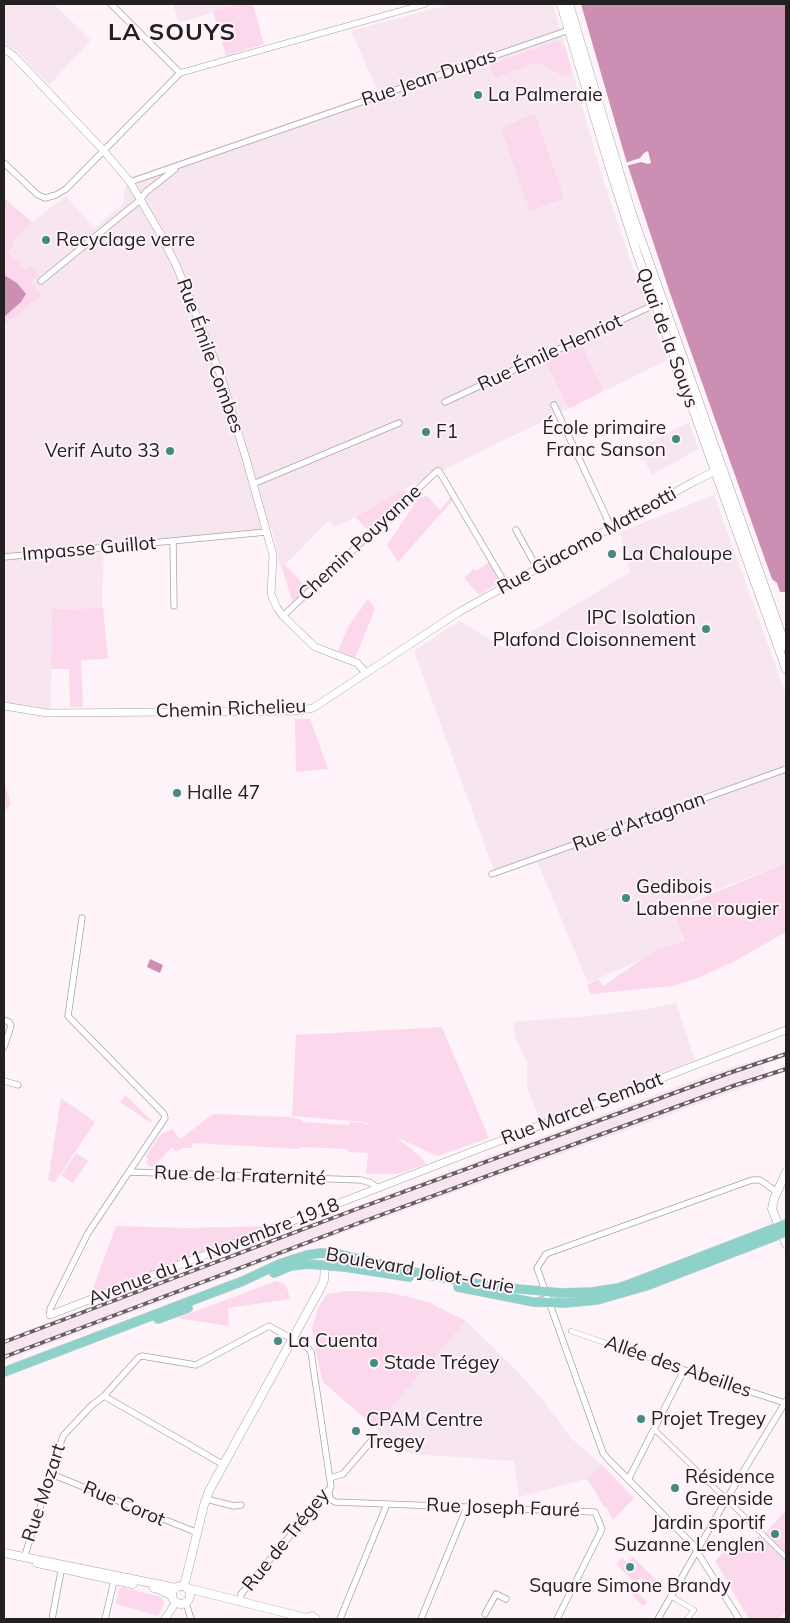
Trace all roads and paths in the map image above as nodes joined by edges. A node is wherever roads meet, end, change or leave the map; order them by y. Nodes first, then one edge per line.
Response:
1 (111, 4) edge
2 (425, 4) edge
3 (561, 4) edge
4 (569, 4) edge
5 (572, 29) junction
6 (4, 49) edge
7 (180, 73) junction
8 (104, 151) junction
9 (4, 163) edge
10 (177, 167) junction
11 (130, 182) junction
12 (140, 200) junction
13 (41, 282) dead end
14 (659, 303) junction
15 (445, 402) dead end
16 (554, 405) dead end
17 (399, 423) dead end
18 (718, 469) junction
19 (252, 484) junction
20 (611, 527) junction
21 (516, 530) dead end
22 (266, 532) junction
23 (174, 542) junction
24 (4, 557) edge
25 (537, 568) junction
26 (506, 585) junction
27 (174, 606) dead end
28 (460, 612) joint
29 (283, 616) junction
30 (786, 647) edge
31 (786, 669) edge
32 (366, 673) junction
33 (4, 706) edge
34 (786, 769) edge
35 (492, 874) dead end
36 (82, 918) dead end
37 (4, 1020) edge
38 (786, 1030) edge
39 (4, 1046) edge
40 (4, 1081) edge
41 (18, 1085) dead end
42 (129, 1172) junction
43 (786, 1172) edge
44 (378, 1188) junction
45 (777, 1192) junction
46 (783, 1229) edge
47 (786, 1244) edge
48 (325, 1266) junction
49 (387, 1266) junction
50 (545, 1292) junction
51 (495, 1295) junction
52 (549, 1303) junction
53 (50, 1316) joint
54 (571, 1331) dead end
55 (292, 1339) junction
56 (684, 1370) junction
57 (4, 1372) edge
58 (4, 1378) edge
59 (104, 1396) junction
60 (786, 1402) edge
61 (654, 1429) junction
62 (372, 1440) dead end
63 (224, 1465) junction
64 (51, 1474) junction
65 (330, 1478) junction
66 (628, 1480) junction
67 (329, 1491) junction
68 (206, 1499) junction
69 (726, 1500) junction
70 (387, 1504) junction
71 (241, 1505) dead end
72 (467, 1507) junction
73 (198, 1533) junction
74 (697, 1551) junction
75 (4, 1553) edge
76 (786, 1557) edge
77 (24, 1558) junction
78 (62, 1567) junction
79 (115, 1578) junction
80 (182, 1587) junction
81 (204, 1593) junction
82 (671, 1596) junction
83 (174, 1599) junction
84 (506, 1599) dead end
85 (188, 1600) junction
86 (240, 1602) junction
87 (485, 1614) dead end
88 (52, 1619) edge
89 (105, 1619) edge
90 (165, 1619) edge
91 (191, 1619) edge
92 (306, 1619) edge
93 (316, 1619) edge
94 (340, 1619) edge
95 (421, 1619) edge
96 (557, 1619) edge
97 (660, 1619) edge
98 (687, 1619) edge
99 (739, 1619) edge

1 - 7 street
2 - 7 street
3 - 5 main road, Quai de la Souys
4 - 5 main road, Quai de la Souys
5 - 10 street, Rue Jean Dupas
5 - 14 main road, Quai de la Souys
6 - 8 street, Rue Émile Combes
7 - 8 street
8 - 9 street
8 - 11 street, Rue Émile Combes
10 - 11 street, Rue Jean Dupas
10 - 12 street
11 - 12 street, Rue Émile Combes
12 - 13 street
12 - 19 street, Rue Émile Combes
14 - 15 street, Rue Émile Henriot
14 - 18 main road, Quai de la Souys
16 - 20 street
17 - 19 street
18 - 20 street, Rue Giacomo Matteotti
18 - 30 main road, Quai de la Souys
18 - 31 main road, Quai de la Souys
19 - 22 street, Rue Émile Combes
20 - 25 street, Rue Giacomo Matteotti
21 - 25 street
22 - 23 street, Impasse Guillot
22 - 29 street, Rue Émile Combes
23 - 24 street, Impasse Guillot
23 - 27 street, Impasse Guillot
25 - 26 street, Rue Giacomo Matteotti
26 - 28 street, Rue Giacomo Matteotti
26 - 29 street, Chemin Pouyanne
28 - 32 street, Chemin Richelieu
29 - 32 street, Rue Émile Combes
32 - 33 street, Chemin Richelieu
34 - 35 street, Rue d'Artagnan
36 - 42 street
37 - 39 street
38 - 44 street, Rue Marcel Sembat
40 - 41 street
42 - 44 street, Rue de la Fraternité
42 - 53 street
43 - 45 main road
44 - 53 street, Avenue du 11 Novembre 1918
45 - 46 main road
45 - 50 street
46 - 47 main road
46 - 50 main road, Boulevard Joliot-Curie
46 - 52 main road, Boulevard Joliot-Curie
48 - 49 main road
48 - 51 main road, Boulevard Joliot-Curie
48 - 55 main road
48 - 58 main road, Boulevard Joliot-Curie
49 - 50 main road, Boulevard Joliot-Curie
49 - 57 main road, Boulevard Joliot-Curie
50 - 51 street
50 - 52 street
51 - 52 main road, Boulevard Joliot-Curie
52 - 66 street
54 - 56 street, Allée des Abeilles
55 - 59 street, Rue Mozart
55 - 63 main road
55 - 65 street, Rue de Trégey
56 - 60 street, Allée des Abeilles
56 - 61 street
59 - 63 street
59 - 64 street, Rue Mozart
60 - 69 street
61 - 66 street
61 - 69 street
62 - 65 street, Rue de Trégey
63 - 68 main road
64 - 73 street, Rue Corot
64 - 77 street, Rue Mozart
65 - 67 street, Rue de Trégey
66 - 74 street
67 - 70 street, Rue Joseph Fauré
67 - 86 street, Rue de Trégey
68 - 71 street
68 - 73 main road
69 - 74 street
69 - 76 street
70 - 72 street, Rue Joseph Fauré
70 - 94 street
72 - 95 street
72 - 96 street, Rue Joseph Fauré
73 - 80 main road
74 - 82 street
74 - 99 street
75 - 77 main road
77 - 78 main road
78 - 79 main road
78 - 88 street
79 - 80 main road
79 - 83 main road
79 - 89 street
80 - 81 main road
80 - 83 main road
80 - 85 main road
81 - 85 main road
81 - 86 main road
82 - 97 street
82 - 98 street
83 - 85 main road
83 - 90 street
84 - 87 street
85 - 91 street
86 - 92 main road
92 - 93 main road

